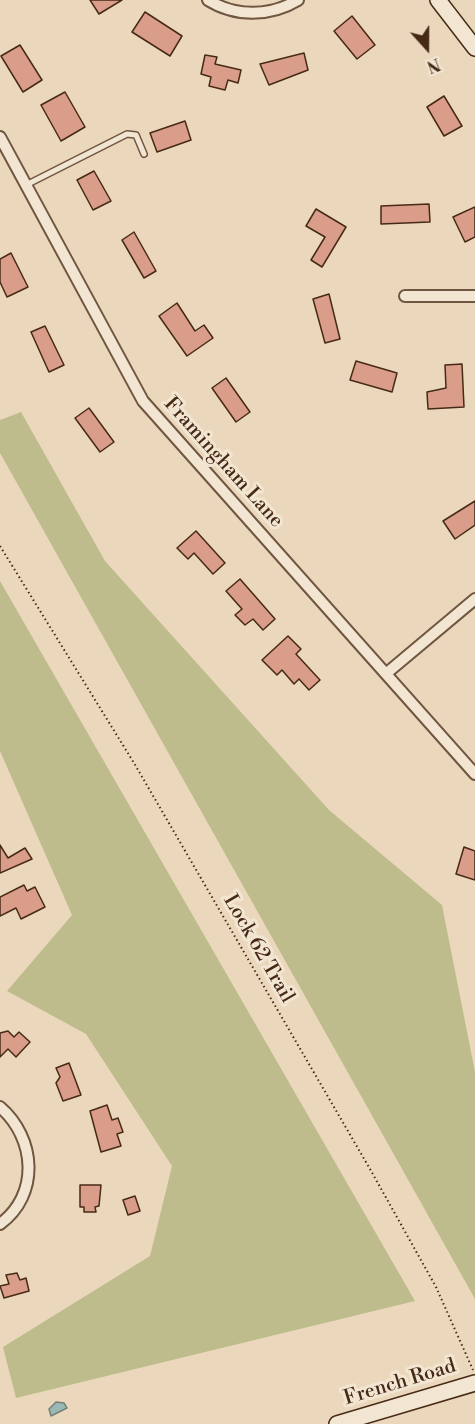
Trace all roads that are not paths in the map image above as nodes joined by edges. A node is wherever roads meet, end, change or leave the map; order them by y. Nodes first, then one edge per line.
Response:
1 (208, 0) edge
2 (298, 0) edge
3 (438, 0) edge
4 (475, 48) edge
5 (0, 137) edge
6 (144, 154) dead end
7 (26, 185) junction
8 (405, 296) dead end
9 (475, 296) edge
10 (475, 599) edge
11 (388, 672) junction
12 (475, 774) edge
13 (0, 1107) edge
14 (0, 1224) edge
15 (475, 1383) edge
16 (338, 1424) edge

1 - 2 street
3 - 4 street
5 - 7 street, Framingham Lane
6 - 7 lane
7 - 11 street, Framingham Lane
8 - 9 street
10 - 11 street
11 - 12 street, Framingham Lane
13 - 14 street
15 - 16 street, French Road

